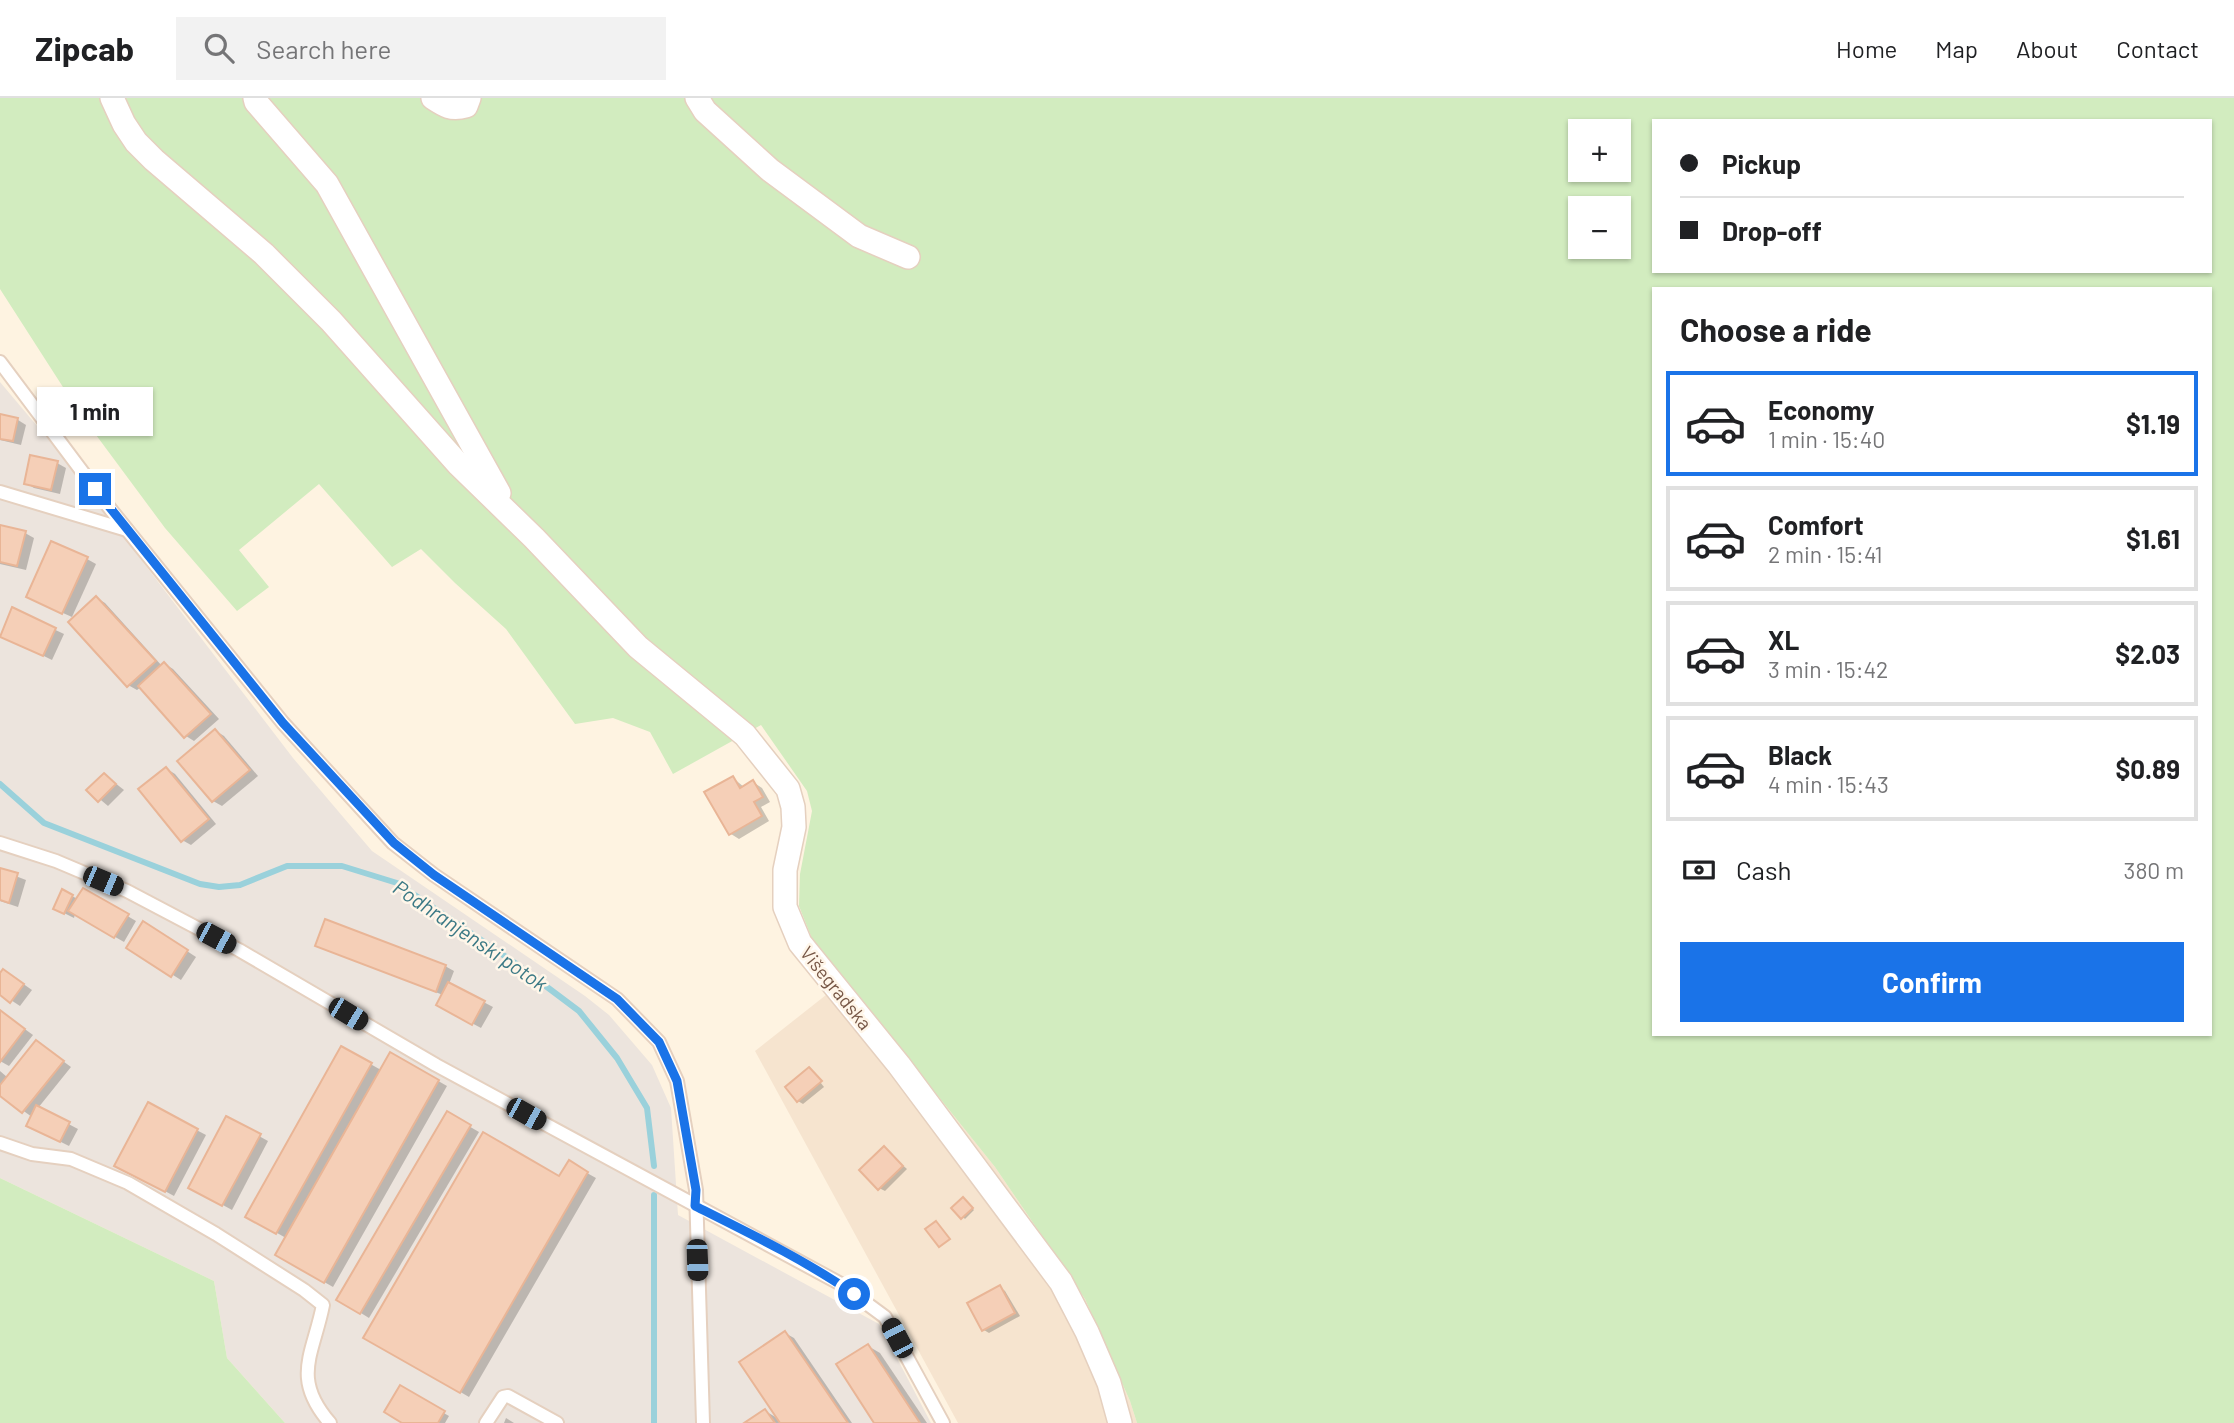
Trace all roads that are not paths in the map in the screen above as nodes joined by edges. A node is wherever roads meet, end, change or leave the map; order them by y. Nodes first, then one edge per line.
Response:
1 (112, 98) edge
2 (255, 98) edge
3 (433, 98) edge
4 (469, 98) edge
5 (696, 98) edge
6 (908, 257) dead end
7 (0, 362) edge
8 (0, 492) edge
9 (510, 514) junction
10 (128, 531) junction
11 (0, 844) edge
12 (0, 1143) edge
13 (695, 1206) junction
14 (330, 1423) edge
15 (486, 1423) edge
16 (557, 1423) edge
17 (703, 1423) edge
18 (943, 1423) edge
19 (1120, 1423) edge

1 - 9 street
2 - 9 street
3 - 4 street
5 - 6 street
7 - 10 lane
8 - 10 lane
9 - 19 street, Višegradska
10 - 13 lane
11 - 13 lane
12 - 14 lane
13 - 17 lane
13 - 18 lane
15 - 16 lane

